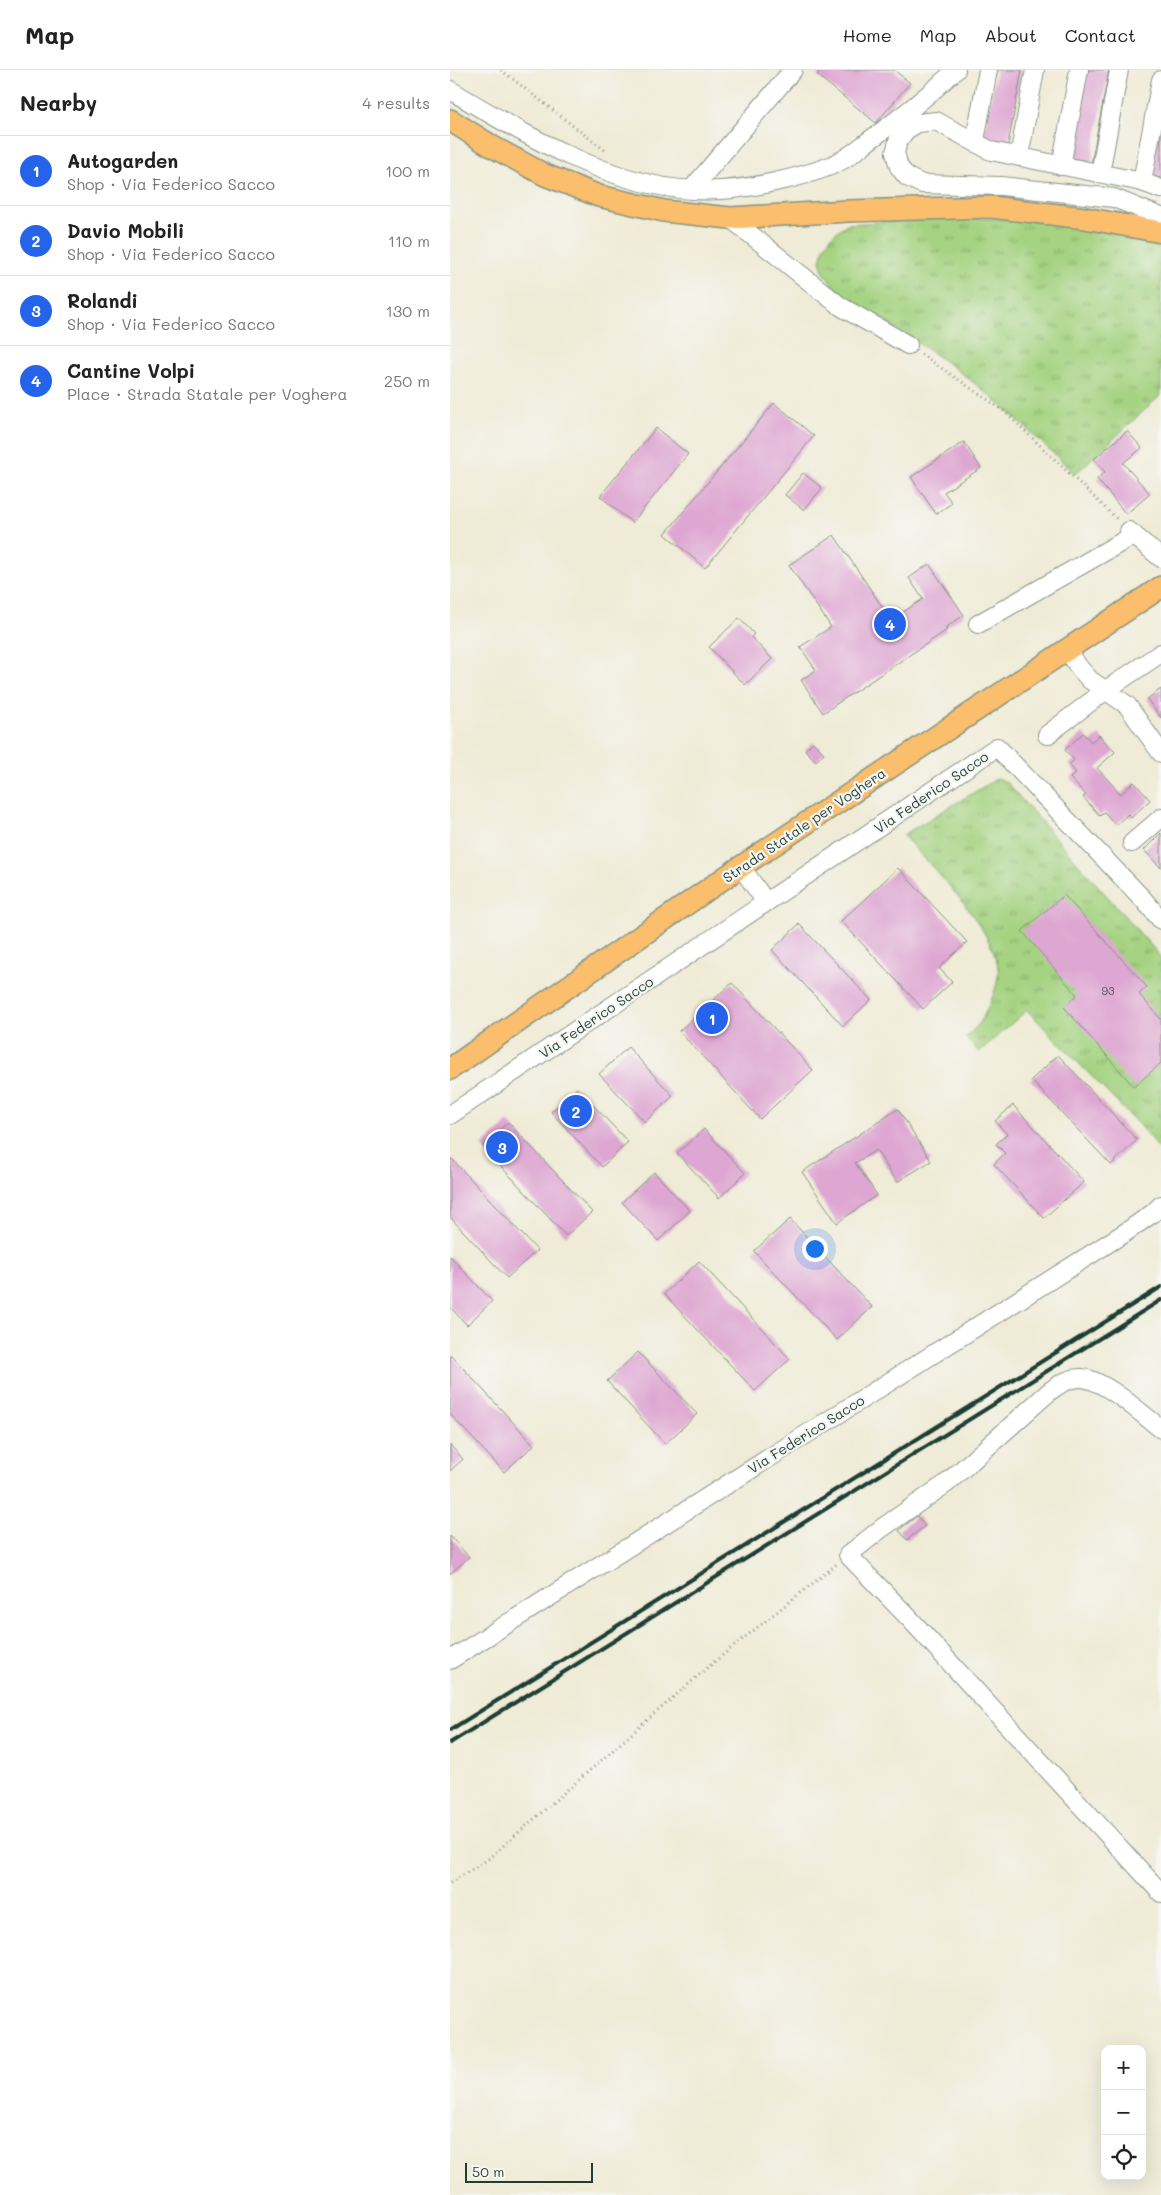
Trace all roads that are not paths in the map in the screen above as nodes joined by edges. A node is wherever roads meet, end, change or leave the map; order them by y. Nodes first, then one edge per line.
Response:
1 (792, 70) edge
2 (956, 70) edge
3 (987, 70) edge
4 (1035, 70) edge
5 (1079, 70) edge
6 (1119, 70) edge
7 (1161, 80) edge
8 (450, 90) edge
9 (450, 120) edge
10 (975, 141) junction
11 (1019, 157) junction
12 (1061, 166) junction
13 (1100, 174) junction
14 (1142, 182) junction
15 (1161, 189) edge
16 (691, 190) junction
17 (1161, 217) edge
18 (730, 218) junction
19 (1161, 232) edge
20 (908, 345) road end
21 (1161, 558) edge
22 (1161, 587) edge
23 (978, 624) dead end
24 (1068, 649) junction
25 (1161, 653) edge
26 (1106, 690) junction
27 (1047, 735) dead end
28 (1161, 753) edge
29 (1161, 818) edge
30 (1132, 843) dead end
31 (742, 867) junction
32 (766, 902) junction
33 (1161, 920) edge
34 (450, 1069) edge
35 (450, 1115) edge
36 (1161, 1206) edge
37 (1161, 1429) edge
38 (450, 1660) edge
39 (1161, 1893) edge

1 - 16 street
2 - 16 street
3 - 10 street
4 - 11 street
5 - 12 street
6 - 13 street
7 - 14 street
8 - 16 street
9 - 18 main road
10 - 11 street
10 - 17 street
11 - 12 street
12 - 13 street
13 - 14 street
14 - 15 street
18 - 19 main road
18 - 20 street
21 - 23 street
22 - 24 main road, Strada Statale per Voghera
24 - 26 street
24 - 31 main road, Strada Statale per Voghera
25 - 26 street
26 - 27 street
26 - 28 street
29 - 30 street
31 - 32 street
31 - 34 main road, Strada Statale per Voghera
32 - 33 street, Via Federico Sacco
32 - 35 street, Via Federico Sacco
36 - 38 street, Via Federico Sacco
37 - 39 street

